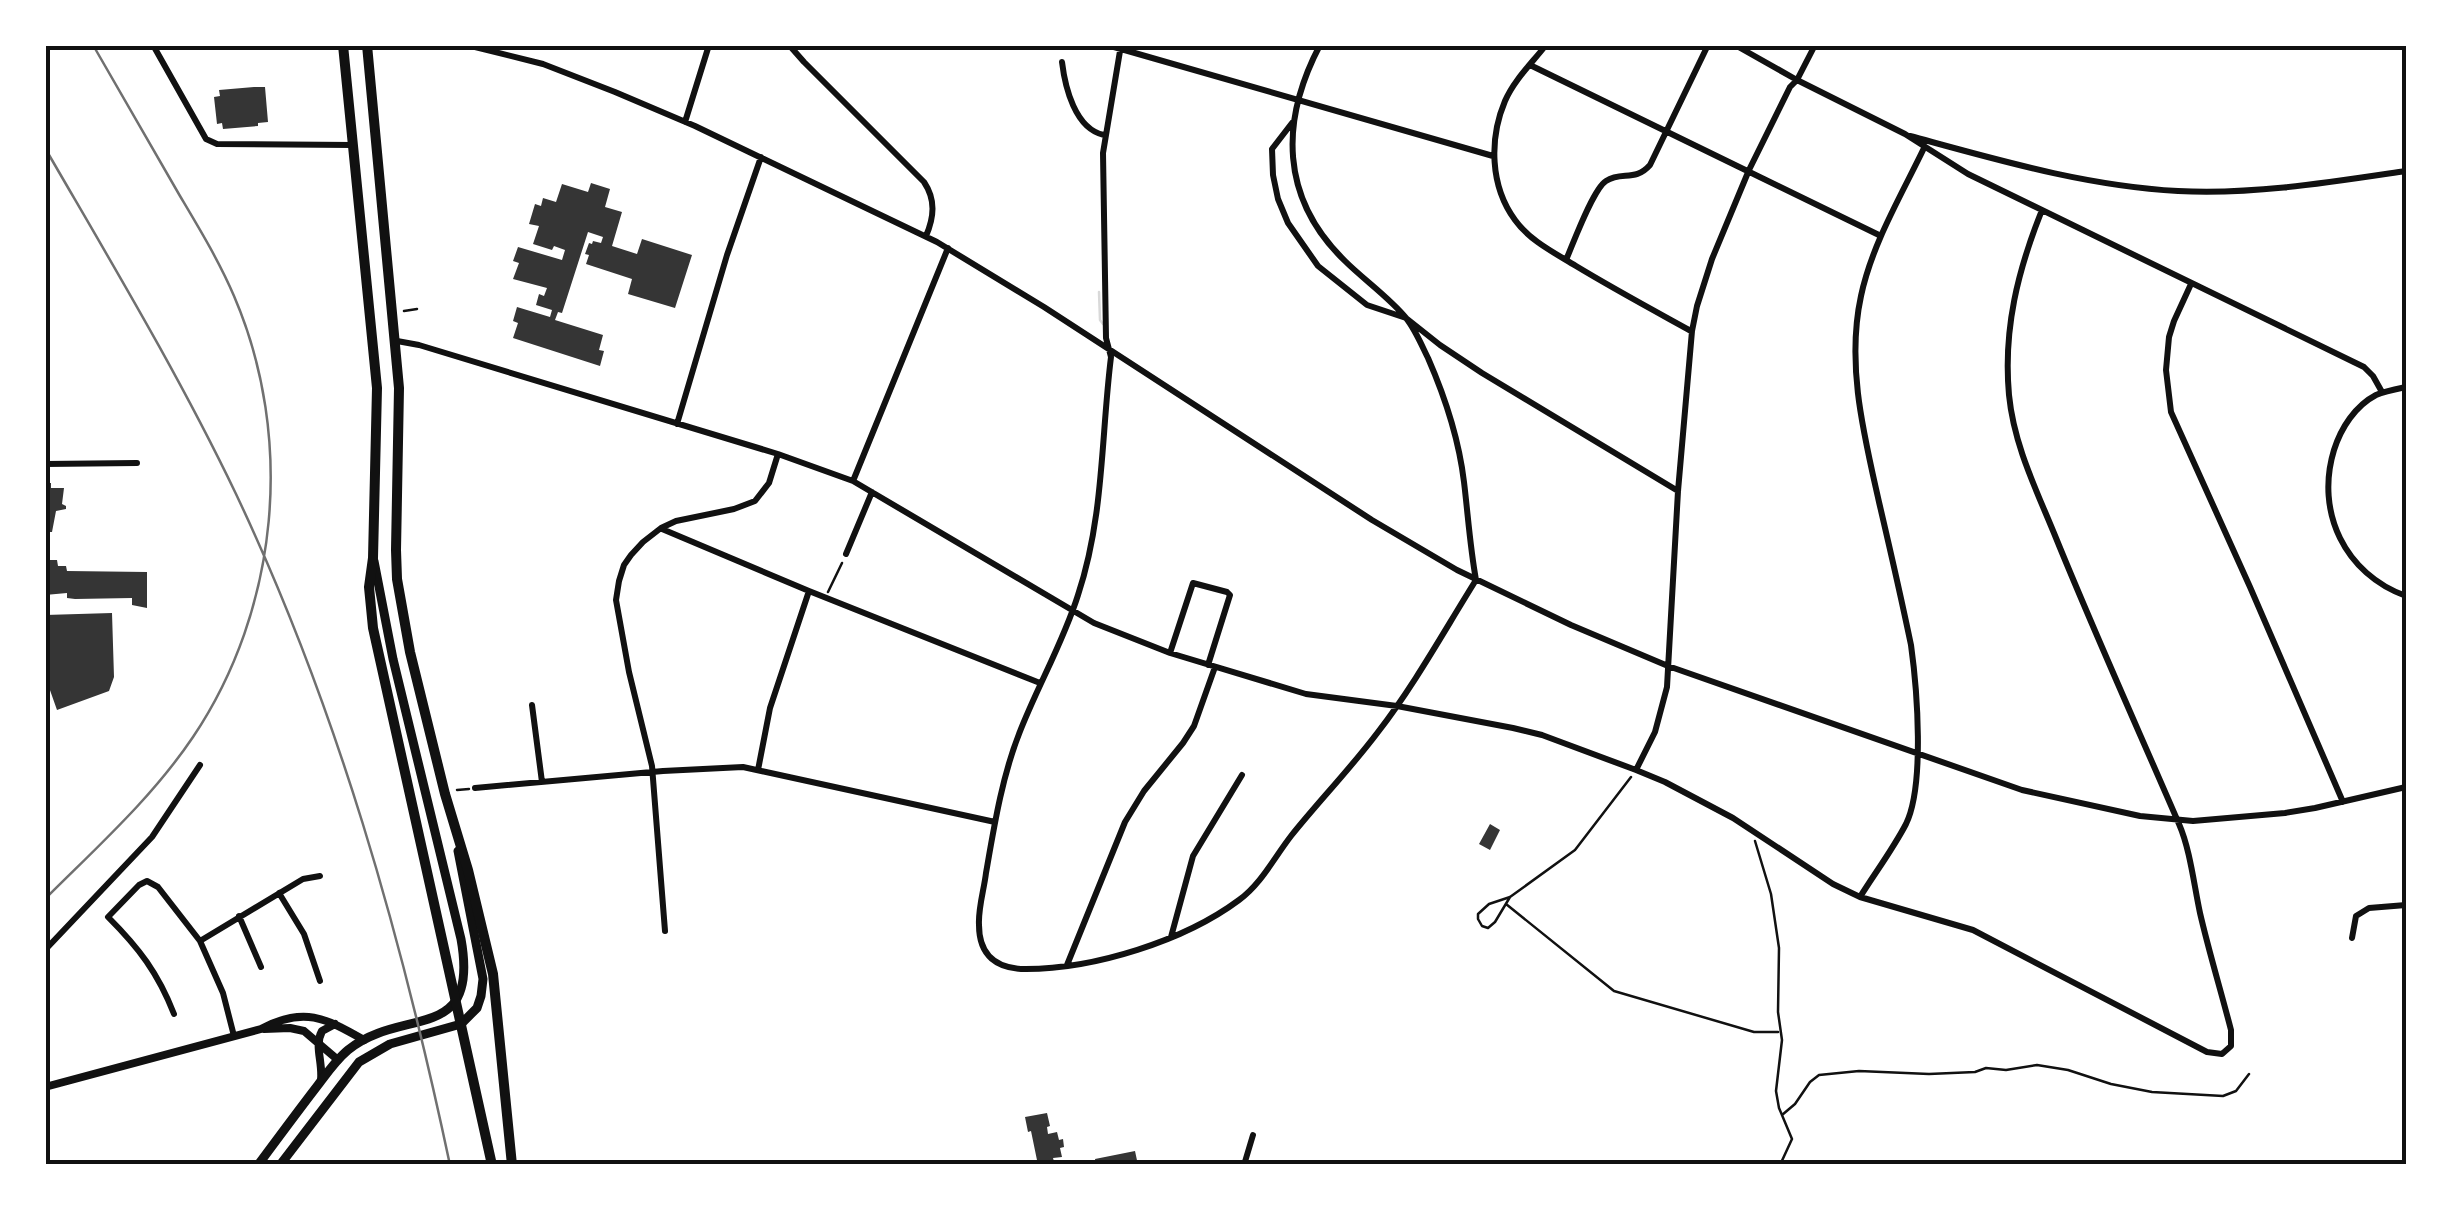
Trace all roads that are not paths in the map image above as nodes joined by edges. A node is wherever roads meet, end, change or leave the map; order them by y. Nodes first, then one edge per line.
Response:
1 (152, 45) edge
2 (344, 45) edge
3 (367, 45) edge
4 (467, 45) edge
5 (709, 45) edge
6 (789, 45) edge
7 (1107, 45) edge
8 (1320, 45) edge
9 (1546, 45) edge
10 (1708, 45) edge
11 (1735, 45) edge
12 (1814, 45) edge
13 (1120, 47) edge
14 (1062, 62) dead end
15 (1530, 65) junction
16 (1797, 80) junction
17 (1298, 99) junction
18 (686, 122) junction
19 (1292, 122) junction
20 (1667, 131) junction
21 (1104, 134) junction
22 (1905, 134) junction
23 (354, 145) junction
24 (1924, 148) junction
25 (1493, 156) junction
26 (760, 157) junction
27 (1750, 170) junction
28 (2406, 171) edge
29 (2042, 210) junction
30 (926, 236) junction
31 (1881, 236) junction
32 (948, 248) junction
33 (1566, 260) junction
34 (2192, 284) junction
35 (1406, 318) junction
36 (1692, 331) junction
37 (396, 341) junction
38 (1108, 349) junction
39 (2406, 387) edge
40 (2382, 392) junction
41 (677, 424) junction
42 (778, 454) junction
43 (137, 463) dead end
44 (45, 464) edge
45 (853, 482) junction
46 (872, 492) junction
47 (1678, 492) junction
48 (660, 528) junction
49 (846, 554) road end
50 (374, 558) junction
51 (1476, 580) junction
52 (809, 592) junction
53 (2406, 596) edge
54 (1072, 611) junction
55 (1170, 653) junction
56 (1212, 666) junction
57 (1668, 666) junction
58 (1040, 683) junction
59 (532, 705) dead end
60 (1397, 706) junction
61 (1917, 753) junction
62 (200, 765) dead end
63 (758, 770) junction
64 (1636, 770) junction
65 (652, 772) junction
66 (1242, 775) dead end
67 (542, 782) junction
68 (2406, 787) edge
69 (475, 788) road end
70 (2343, 802) junction
71 (2176, 819) junction
72 (995, 822) junction
73 (452, 824) junction
74 (320, 876) dead end
75 (279, 893) junction
76 (1860, 897) junction
77 (2406, 905) edge
78 (239, 916) junction
79 (665, 932) dead end
80 (1171, 938) junction
81 (2352, 938) dead end
82 (200, 941) junction
83 (45, 950) edge
84 (1068, 965) junction
85 (260, 966) dead end
86 (320, 982) dead end
87 (174, 1014) dead end
88 (335, 1024) junction
89 (261, 1029) junction
90 (234, 1036) junction
91 (364, 1040) junction
92 (317, 1043) junction
93 (369, 1056) junction
94 (338, 1060) junction
95 (321, 1081) junction
96 (45, 1087) edge
97 (1253, 1135) dead end
98 (258, 1165) edge
99 (280, 1165) edge
100 (492, 1165) edge
101 (512, 1165) edge
102 (1244, 1165) edge

1 - 23 street
2 - 23 main road
3 - 37 main road
4 - 18 street
5 - 18 street
6 - 30 street
7 - 13 street
8 - 17 street
9 - 15 street
10 - 20 street
11 - 16 street
12 - 16 street
13 - 17 street
13 - 21 street
14 - 21 street
15 - 20 street
15 - 25 street
16 - 22 street
16 - 27 street
17 - 19 street
17 - 25 street
18 - 26 street
19 - 35 street
19 - 35 street
20 - 27 street
20 - 33 street
21 - 38 street
22 - 24 street
22 - 28 street
23 - 50 main road
24 - 29 street
24 - 31 street
25 - 33 street
26 - 30 street
26 - 41 street
27 - 31 street
27 - 36 street
29 - 34 street
29 - 71 street
30 - 32 street
31 - 61 street
32 - 38 street
32 - 45 street
33 - 36 street
34 - 40 street
34 - 70 street
35 - 47 street
35 - 51 street
36 - 47 street
37 - 41 street
37 - 73 main road
38 - 51 street
38 - 54 street
39 - 40 street
40 - 53 street
41 - 42 street
42 - 45 street
42 - 48 street
43 - 44 street
45 - 46 street
46 - 49 street
46 - 54 street
47 - 57 street
48 - 52 street
48 - 65 street
50 - 91 main road
50 - 100 main road
51 - 57 street
51 - 60 street
52 - 58 street
52 - 63 street
54 - 55 street
54 - 58 street
55 - 56 street
55 - 56 street
56 - 60 street
56 - 84 street
57 - 61 street
57 - 64 street
58 - 72 street
59 - 67 street
60 - 64 street
60 - 80 street
61 - 71 street
61 - 76 street
62 - 83 street
63 - 65 street
63 - 72 street
64 - 76 street
65 - 67 street
65 - 79 street
66 - 80 street
67 - 69 street
68 - 70 street
70 - 71 street
71 - 76 street
72 - 84 street
73 - 93 main road
73 - 101 main road
74 - 75 street
75 - 78 street
75 - 86 street
77 - 81 street
78 - 82 street
78 - 85 street
80 - 84 street
82 - 87 street
82 - 90 street
88 - 89 street
88 - 91 street
88 - 92 street
89 - 90 street
89 - 92 street
90 - 96 street
91 - 94 main road
92 - 94 street
92 - 95 street
93 - 94 main road
93 - 99 main road
94 - 95 main road
95 - 98 main road
97 - 102 street

